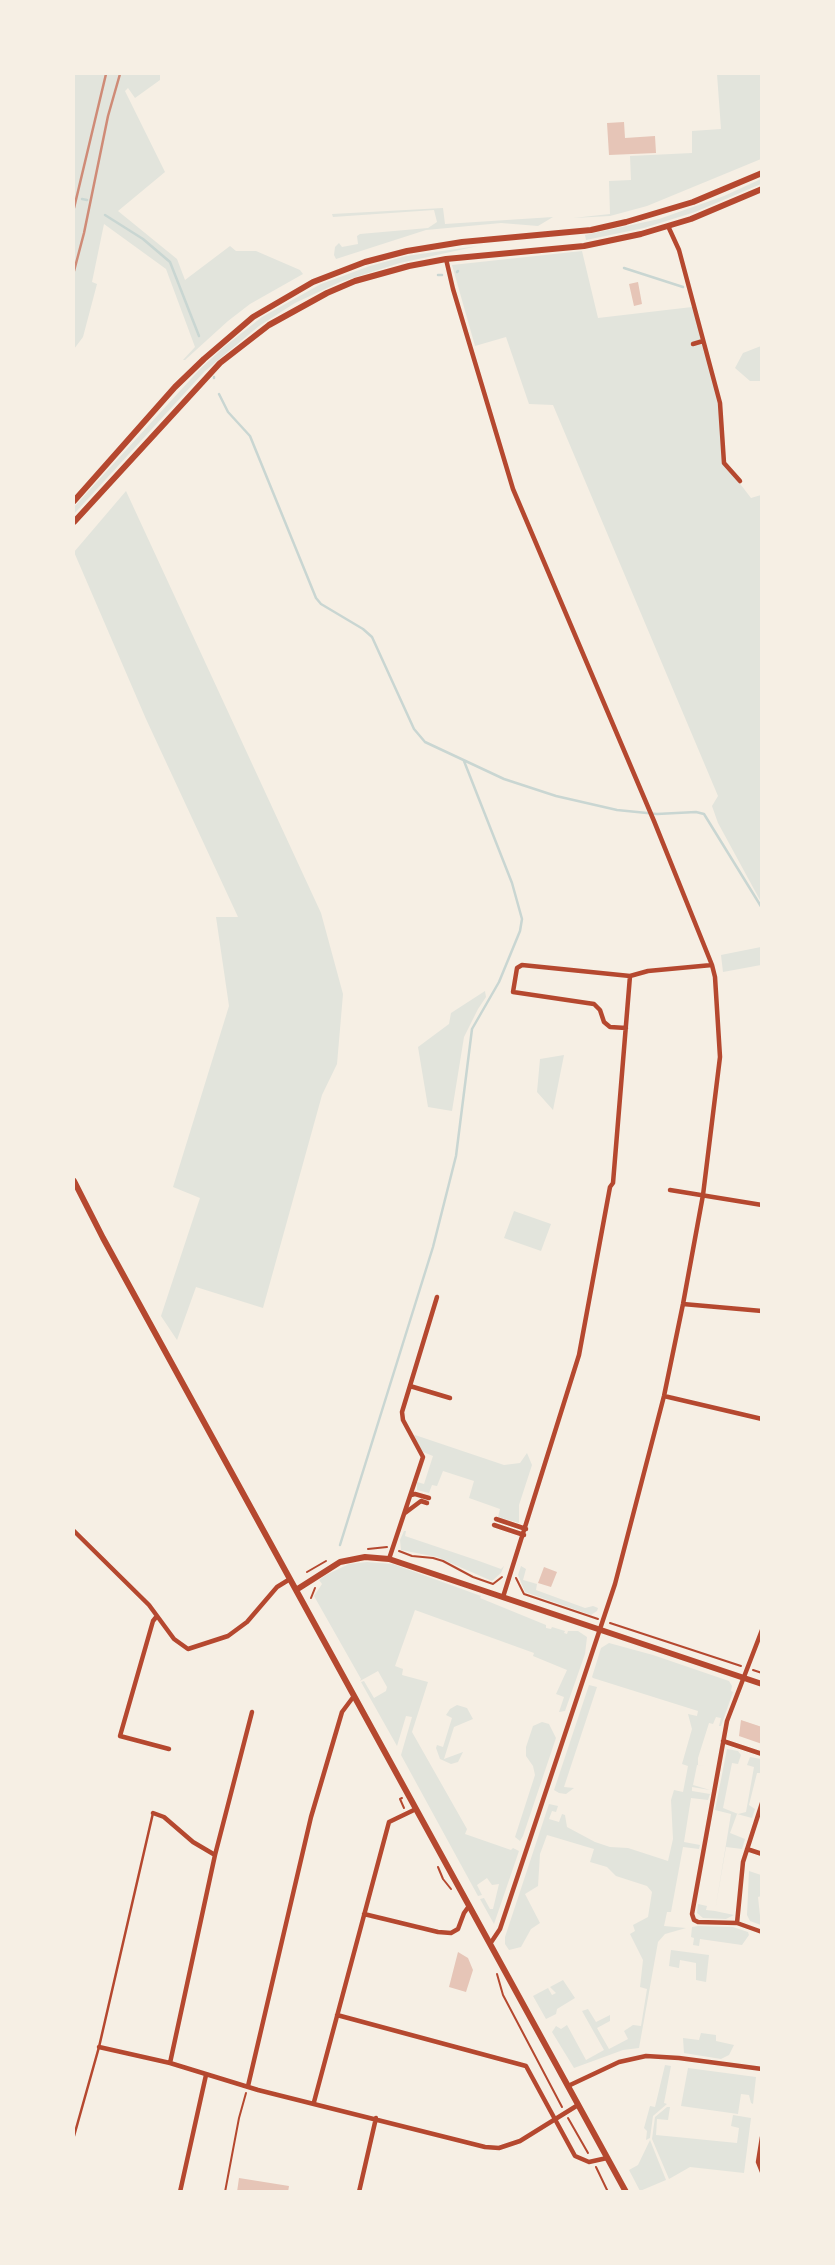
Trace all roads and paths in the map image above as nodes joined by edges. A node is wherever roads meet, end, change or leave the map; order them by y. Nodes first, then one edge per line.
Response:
1 (761, 173) edge
2 (761, 189) edge
3 (668, 226) junction
4 (446, 259) junction
5 (703, 341) junction
6 (693, 344) dead end
7 (740, 481) dead end
8 (74, 501) edge
9 (74, 522) edge
10 (712, 965) junction
11 (630, 976) junction
12 (626, 1028) junction
13 (74, 1181) edge
14 (670, 1190) dead end
15 (703, 1195) junction
16 (761, 1205) edge
17 (437, 1297) dead end
18 (683, 1304) junction
19 (761, 1311) edge
20 (410, 1386) junction
21 (664, 1395) junction
22 (450, 1398) dead end
23 (761, 1419) edge
24 (410, 1495) junction
25 (404, 1514) junction
26 (495, 1522) dead end
27 (74, 1531) edge
28 (525, 1532) junction
29 (396, 1549) dead end
30 (389, 1559) junction
31 (506, 1575) dead end
32 (514, 1577) dead end
33 (290, 1579) junction
34 (315, 1584) dead end
35 (296, 1590) junction
36 (311, 1594) dead end
37 (503, 1597) junction
38 (157, 1616) junction
39 (602, 1621) junction
40 (599, 1630) junction
41 (761, 1630) edge
42 (747, 1668) junction
43 (761, 1673) edge
44 (744, 1678) junction
45 (761, 1684) edge
46 (354, 1696) junction
47 (252, 1712) dead end
48 (723, 1741) junction
49 (169, 1749) dead end
50 (761, 1754) edge
51 (403, 1798) dead end
52 (761, 1803) edge
53 (406, 1810) dead end
54 (416, 1810) junction
55 (153, 1813) joint
56 (747, 1849) junction
57 (761, 1854) edge
58 (215, 1855) junction
59 (438, 1865) dead end
60 (451, 1890) dead end
61 (469, 1906) junction
62 (364, 1914) junction
63 (737, 1923) junction
64 (761, 1932) edge
65 (491, 1944) junction
66 (497, 1973) dead end
67 (337, 2015) junction
68 (99, 2046) junction
69 (170, 2063) junction
70 (761, 2069) edge
71 (205, 2075) junction
72 (248, 2086) junction
73 (568, 2086) junction
74 (314, 2102) junction
75 (578, 2105) junction
76 (566, 2113) junction
77 (376, 2118) junction
78 (555, 2121) junction
79 (74, 2136) edge
80 (761, 2137) edge
81 (607, 2158) junction
82 (593, 2162) junction
83 (761, 2172) edge
84 (180, 2192) edge
85 (225, 2192) edge
86 (359, 2192) edge
87 (608, 2192) edge
88 (626, 2192) edge

1 - 8 street
2 - 3 street
3 - 4 street
3 - 5 street
4 - 9 street
4 - 10 street
5 - 6 street
5 - 7 street
10 - 11 street
10 - 15 street
11 - 12 street
11 - 12 street
12 - 28 street
13 - 33 street
14 - 15 street
15 - 16 street
15 - 18 street
17 - 20 street
18 - 19 street
18 - 21 street
20 - 22 street
20 - 24 street
21 - 23 street
21 - 39 street
24 - 25 street
24 - 25 street
25 - 30 street
26 - 28 street
27 - 38 street
28 - 37 street
29 - 31 path
30 - 35 street
30 - 37 street
32 - 39 path
33 - 35 street
33 - 38 street
34 - 36 path
35 - 46 street
37 - 40 street
38 - 49 street
39 - 40 street
39 - 42 path
40 - 44 street
40 - 65 street
41 - 42 street
42 - 43 path
42 - 44 street
44 - 45 street
44 - 48 street
46 - 54 street
46 - 72 street
47 - 58 street
48 - 50 street
48 - 63 street
51 - 53 path
52 - 56 street
54 - 61 street
54 - 62 street
55 - 58 street
55 - 68 lane
56 - 57 street
56 - 63 street
58 - 69 street
59 - 60 path
61 - 62 street
61 - 65 street
62 - 67 street
63 - 64 street
65 - 73 street
66 - 76 path
67 - 74 street
67 - 78 street
68 - 69 street
68 - 79 lane
69 - 71 street
70 - 73 street
71 - 72 street
71 - 84 street
72 - 74 street
72 - 85 path
73 - 75 street
74 - 77 street
75 - 76 street
75 - 81 street
76 - 78 street
76 - 82 path
77 - 78 street
77 - 86 street
78 - 82 street
80 - 83 street
81 - 82 street
81 - 88 street
82 - 87 path

